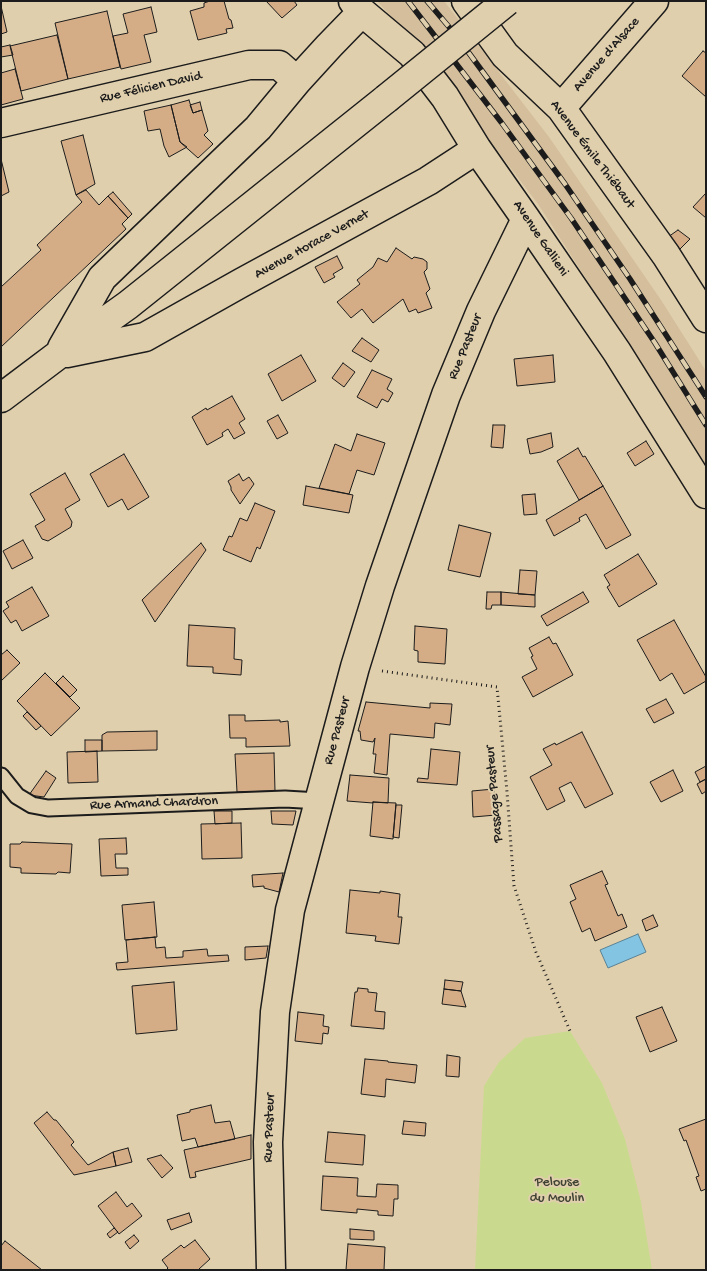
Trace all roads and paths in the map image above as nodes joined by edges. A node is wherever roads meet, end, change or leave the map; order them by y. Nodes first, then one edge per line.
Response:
1 (466, 1) edge
2 (507, 1) edge
3 (654, 1) edge
4 (358, 6) edge
5 (297, 81) junction
6 (561, 108) junction
7 (1, 123) edge
8 (477, 149) junction
9 (526, 219) junction
10 (102, 278) junction
11 (128, 306) junction
12 (706, 318) edge
13 (145, 338) junction
14 (58, 355) junction
15 (1, 398) edge
16 (706, 494) edge
17 (355, 667) junction
18 (1, 776) edge
19 (319, 801) junction
20 (570, 1031) dead end
21 (271, 1270) edge

1 - 6 street, Avenue Émile Thiébaut
2 - 11 street, Avenue Horace Vernet, bridge
3 - 6 street, Avenue d'Alsace
4 - 5 street, Avenue Horace Vernet
4 - 8 street, Avenue Gallieni
5 - 7 street, Rue Félicien David
5 - 10 street, Avenue Horace Vernet
6 - 12 street, Avenue Émile Thiébaut
8 - 9 street, Avenue Gallieni
8 - 13 street, Avenue Horace Vernet
9 - 16 street, Avenue Gallieni
9 - 17 street, Rue Pasteur
10 - 11 street
10 - 14 street, Avenue Horace Vernet
11 - 13 street
11 - 14 street, Avenue Horace Vernet
13 - 14 street, Avenue Horace Vernet
14 - 15 street, Avenue Horace Vernet
17 - 19 street, Rue Pasteur
17 - 20 path, Passage Pasteur
18 - 19 lane, Rue Armand Chardron
19 - 21 street, Rue Pasteur

